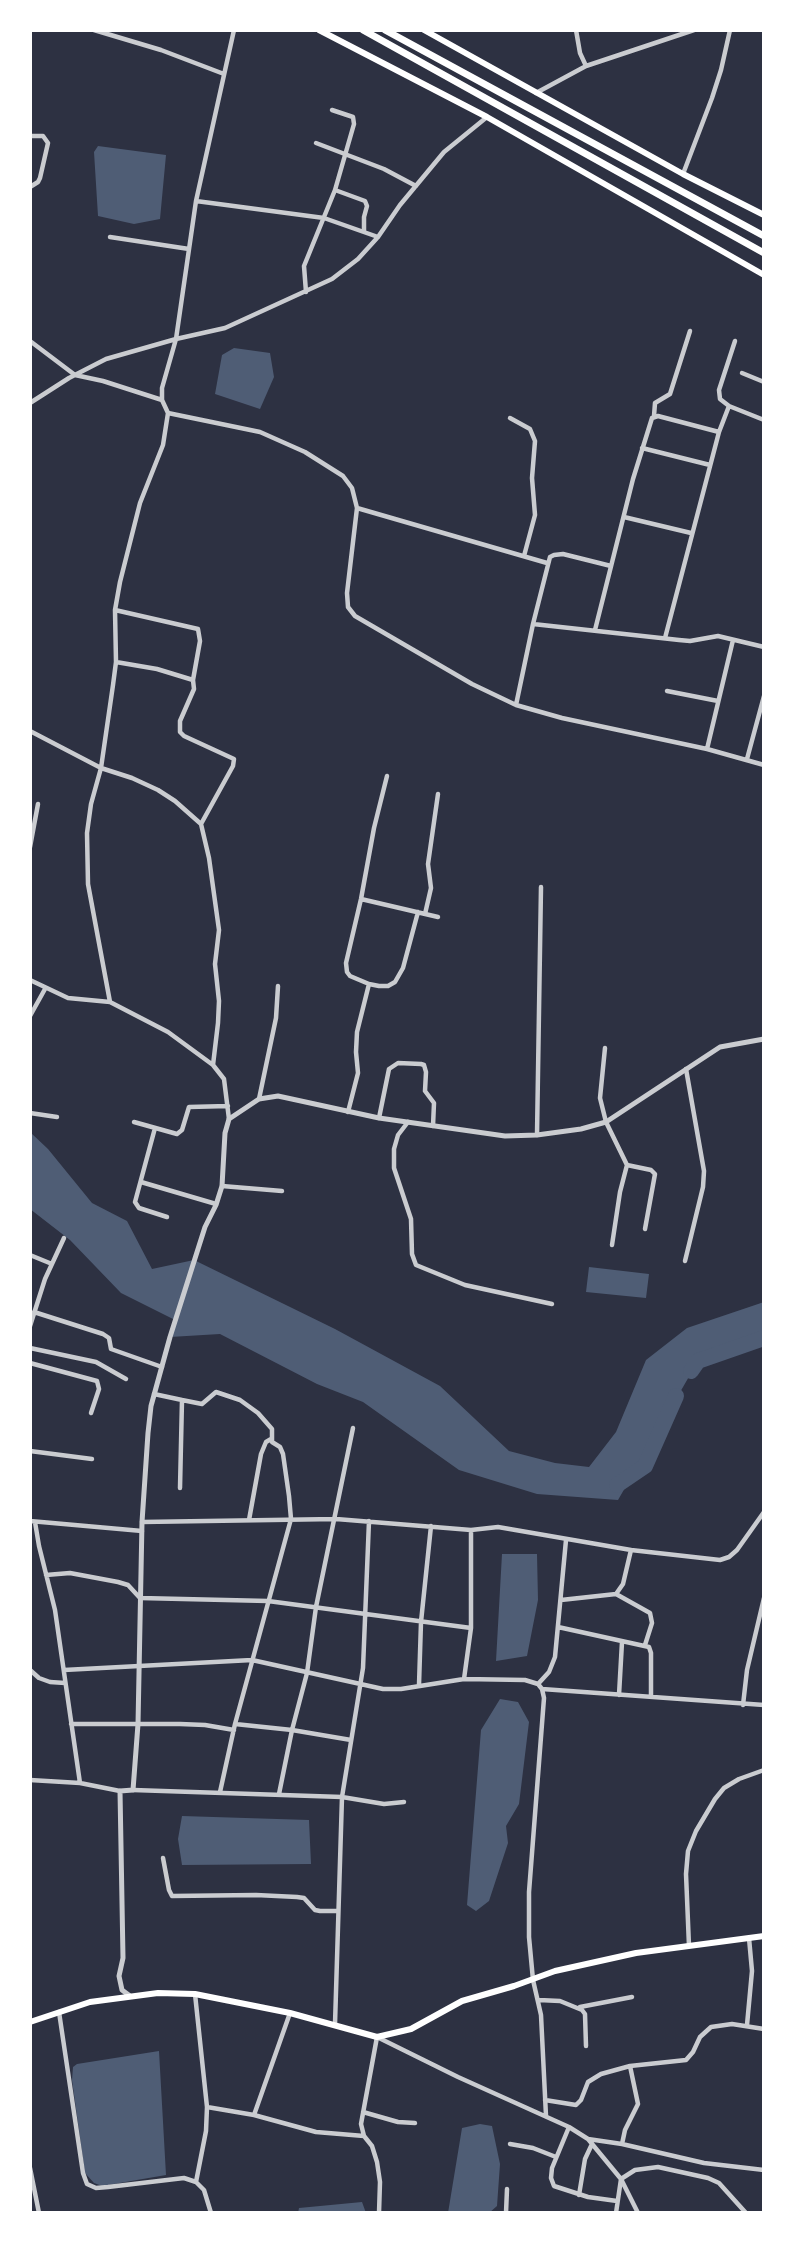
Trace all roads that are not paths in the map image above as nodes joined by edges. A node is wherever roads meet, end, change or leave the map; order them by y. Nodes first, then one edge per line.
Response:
1 (94, 30) edge
2 (319, 30) edge
3 (363, 30) edge
4 (385, 30) edge
5 (424, 30) edge
6 (576, 30) edge
7 (694, 30) edge
8 (730, 30) edge
9 (232, 31) edge
10 (586, 66) junction
11 (224, 75) junction
12 (536, 93) junction
13 (332, 110) dead end
14 (487, 117) junction
15 (30, 136) edge
16 (316, 143) dead end
17 (345, 153) junction
18 (684, 174) junction
19 (416, 186) junction
20 (30, 187) edge
21 (335, 190) junction
22 (196, 201) junction
23 (764, 215) edge
24 (324, 218) junction
25 (364, 232) junction
26 (764, 236) edge
27 (110, 237) dead end
28 (378, 237) junction
29 (189, 248) junction
30 (764, 253) edge
31 (764, 275) edge
32 (306, 292) junction
33 (690, 331) dead end
34 (176, 339) junction
35 (30, 341) edge
36 (735, 341) dead end
37 (741, 373) dead end
38 (75, 375) junction
39 (764, 382) edge
40 (162, 400) junction
41 (30, 403) edge
42 (729, 406) junction
43 (168, 413) junction
44 (654, 416) junction
45 (510, 418) dead end
46 (764, 420) edge
47 (719, 432) junction
48 (642, 448) junction
49 (710, 466) junction
50 (357, 508) junction
51 (624, 517) junction
52 (691, 533) junction
53 (524, 556) junction
54 (547, 563) junction
55 (611, 566) junction
56 (115, 610) junction
57 (533, 624) junction
58 (595, 630) junction
59 (665, 638) junction
60 (733, 640) junction
61 (764, 647) edge
62 (116, 662) junction
63 (192, 680) junction
64 (667, 691) dead end
65 (764, 696) edge
66 (718, 701) junction
67 (516, 705) junction
68 (30, 731) edge
69 (707, 749) junction
70 (747, 759) junction
71 (764, 765) edge
72 (101, 768) junction
73 (387, 776) dead end
74 (438, 794) dead end
75 (38, 804) dead end
76 (201, 824) junction
77 (30, 847) edge
78 (541, 887) dead end
79 (361, 899) junction
80 (418, 912) junction
81 (425, 914) junction
82 (438, 916) dead end
83 (30, 981) edge
84 (369, 984) junction
85 (278, 986) dead end
86 (45, 989) junction
87 (110, 1002) junction
88 (30, 1016) edge
89 (764, 1039) edge
90 (605, 1048) dead end
91 (213, 1065) junction
92 (686, 1069) junction
93 (259, 1099) junction
94 (228, 1106) junction
95 (348, 1112) junction
96 (30, 1113) edge
97 (57, 1117) dead end
98 (379, 1118) junction
99 (229, 1119) junction
100 (134, 1122) dead end
101 (408, 1122) junction
102 (606, 1122) junction
103 (433, 1126) junction
104 (155, 1128) junction
105 (537, 1135) junction
106 (627, 1165) junction
107 (141, 1182) junction
108 (222, 1186) junction
109 (282, 1191) dead end
110 (216, 1203) junction
111 (167, 1217) dead end
112 (645, 1229) dead end
113 (64, 1238) dead end
114 (612, 1245) dead end
115 (30, 1255) edge
116 (685, 1261) dead end
117 (52, 1265) junction
118 (552, 1304) dead end
119 (34, 1312) junction
120 (30, 1326) edge
121 (30, 1348) edge
122 (30, 1363) edge
123 (162, 1367) junction
124 (126, 1379) dead end
125 (154, 1394) junction
126 (182, 1400) junction
127 (92, 1413) dead end
128 (353, 1428) dead end
129 (271, 1439) junction
130 (30, 1451) edge
131 (92, 1458) dead end
132 (180, 1488) dead end
133 (764, 1511) edge
134 (290, 1519) junction
135 (336, 1519) junction
136 (249, 1520) junction
137 (142, 1521) junction
138 (369, 1521) junction
139 (33, 1522) edge
140 (431, 1526) junction
141 (471, 1530) junction
142 (142, 1531) junction
143 (566, 1539) junction
144 (631, 1550) junction
145 (46, 1575) junction
146 (615, 1594) junction
147 (141, 1598) junction
148 (764, 1598) edge
149 (561, 1600) junction
150 (268, 1601) junction
151 (316, 1607) junction
152 (366, 1614) junction
153 (421, 1622) junction
154 (558, 1627) junction
155 (471, 1628) junction
156 (622, 1642) junction
157 (645, 1645) junction
158 (252, 1660) junction
159 (139, 1666) junction
160 (30, 1670) edge
161 (64, 1670) junction
162 (307, 1673) junction
163 (464, 1679) junction
164 (65, 1684) junction
165 (360, 1684) junction
166 (538, 1684) junction
167 (419, 1685) junction
168 (542, 1689) junction
169 (619, 1695) junction
170 (651, 1697) junction
171 (743, 1705) junction
172 (764, 1705) edge
173 (71, 1724) junction
174 (138, 1724) junction
175 (234, 1727) junction
176 (292, 1730) junction
177 (351, 1740) junction
178 (764, 1770) edge
179 (30, 1780) edge
180 (80, 1783) junction
181 (133, 1790) junction
182 (120, 1791) junction
183 (220, 1792) junction
184 (279, 1794) junction
185 (342, 1797) junction
186 (404, 1802) dead end
187 (163, 1858) dead end
188 (338, 1911) junction
189 (764, 1936) edge
190 (749, 1938) junction
191 (689, 1946) junction
192 (533, 1979) junction
193 (195, 1994) junction
194 (130, 1996) junction
195 (632, 1997) dead end
196 (538, 2000) junction
197 (579, 2007) junction
198 (59, 2011) junction
199 (290, 2013) junction
200 (30, 2022) edge
201 (335, 2024) junction
202 (747, 2025) junction
203 (764, 2029) edge
204 (377, 2037) junction
205 (586, 2046) dead end
206 (630, 2066) junction
207 (545, 2100) junction
208 (207, 2107) junction
209 (363, 2112) junction
210 (254, 2115) junction
211 (546, 2116) junction
212 (415, 2123) dead end
213 (569, 2127) junction
214 (364, 2136) junction
215 (588, 2139) junction
216 (510, 2144) dead end
217 (592, 2144) junction
218 (622, 2144) junction
219 (556, 2157) junction
220 (30, 2168) edge
221 (764, 2170) edge
222 (621, 2179) junction
223 (197, 2182) junction
224 (507, 2189) dead end
225 (579, 2195) junction
226 (618, 2201) junction
227 (39, 2213) edge
228 (211, 2213) edge
229 (379, 2213) edge
230 (506, 2213) edge
231 (616, 2213) edge
232 (638, 2213) edge
233 (746, 2213) edge

1 - 11 street
2 - 14 main road
3 - 30 highway
4 - 26 highway
5 - 12 main road
6 - 10 street
7 - 10 street
8 - 18 street
9 - 11 street
10 - 12 street
11 - 22 street
12 - 18 main road
13 - 17 street
14 - 19 street
14 - 31 main road
15 - 20 street
16 - 17 street
17 - 19 street
17 - 21 street
18 - 23 main road
19 - 28 street
21 - 24 street
21 - 25 street
22 - 24 street
22 - 29 street
24 - 25 street
24 - 32 street
25 - 28 street
27 - 29 street
28 - 32 street
29 - 34 street
32 - 34 street
33 - 44 street
34 - 38 street
34 - 40 street
35 - 38 street
36 - 42 street
37 - 39 street
38 - 40 street
38 - 41 street
40 - 43 street
42 - 46 street
42 - 47 street
43 - 50 street
43 - 56 street
44 - 47 street
44 - 48 street
45 - 53 street
47 - 49 street
48 - 49 street
48 - 51 street
49 - 52 street
50 - 53 street
50 - 67 street
51 - 52 street
51 - 55 street
52 - 59 street
53 - 54 street
54 - 55 street
54 - 57 street
55 - 58 street
56 - 62 street
56 - 63 street
57 - 58 street
57 - 67 street
58 - 59 street
59 - 60 street
60 - 61 street
60 - 66 street
62 - 63 street
62 - 72 street
63 - 76 street
64 - 66 street
65 - 70 street
66 - 69 street
67 - 69 street
68 - 72 street
69 - 70 street
70 - 71 street
72 - 76 street
72 - 87 street
73 - 79 street
74 - 81 street
75 - 77 street
76 - 91 street
78 - 105 street
79 - 80 street
79 - 84 street
80 - 81 street
80 - 84 street
81 - 82 street
83 - 86 street
84 - 95 street
85 - 93 street
86 - 87 street
86 - 88 street
87 - 91 street
89 - 92 street
90 - 102 street
91 - 94 street
92 - 102 street
92 - 116 street
93 - 95 street
93 - 99 street
94 - 99 street
94 - 104 street
95 - 98 street
96 - 97 street
98 - 101 street
98 - 103 street
99 - 108 street
100 - 104 street
101 - 103 street
101 - 118 street
102 - 105 street
102 - 106 street
103 - 105 street
104 - 107 street
106 - 112 street
106 - 114 street
107 - 110 street
107 - 111 street
108 - 109 street
108 - 110 street
110 - 123 street
113 - 117 street
115 - 117 street
117 - 119 street
119 - 120 street
119 - 123 street
121 - 124 street
122 - 127 street
123 - 125 street
125 - 126 street
125 - 137 street
126 - 129 street
126 - 132 street
128 - 135 street
129 - 134 street
129 - 136 street
130 - 131 street
133 - 144 street
134 - 135 street
134 - 136 street
134 - 150 street
135 - 138 street
135 - 151 street
136 - 137 street
137 - 142 street
138 - 140 street
138 - 152 street
139 - 142 street
139 - 145 street
140 - 141 street
140 - 153 street
141 - 143 street
141 - 155 street
142 - 147 street
143 - 144 street
143 - 149 street
144 - 146 street
145 - 147 street
145 - 161 street
146 - 149 street
146 - 157 street
147 - 150 street
147 - 159 street
148 - 171 street
149 - 154 street
150 - 151 street
150 - 158 street
151 - 152 street
151 - 162 street
152 - 153 street
152 - 165 street
153 - 155 street
153 - 167 street
154 - 156 street
154 - 166 street
155 - 163 street
156 - 157 street
156 - 169 street
157 - 170 street
158 - 159 street
158 - 162 street
158 - 175 street
159 - 161 street
159 - 174 street
160 - 164 street
161 - 164 street
162 - 165 street
162 - 176 street
163 - 166 street
163 - 167 street
164 - 173 street
165 - 167 street
165 - 177 street
166 - 168 street
168 - 169 street
168 - 192 street
169 - 170 street
170 - 171 street
171 - 172 street
173 - 174 street
173 - 180 street
174 - 175 street
174 - 181 street
175 - 176 street
175 - 183 street
176 - 177 street
176 - 184 street
177 - 185 street
178 - 191 street
179 - 180 street
180 - 182 street
181 - 182 street
181 - 183 street
182 - 194 street
183 - 184 street
184 - 185 street
185 - 186 street
185 - 188 street
187 - 188 street
188 - 201 street
189 - 190 main road
190 - 191 main road
190 - 202 street
191 - 192 main road
192 - 196 street
192 - 204 main road
193 - 194 main road
193 - 199 main road
193 - 208 street
194 - 198 main road
195 - 197 street
196 - 197 street
196 - 207 street
197 - 205 street
198 - 200 main road
198 - 223 street
199 - 201 main road
199 - 210 street
201 - 204 main road
202 - 203 street
202 - 206 street
204 - 209 street
204 - 211 street
206 - 207 street
206 - 218 street
207 - 211 street
208 - 210 street
208 - 223 street
209 - 212 street
209 - 214 street
210 - 214 street
211 - 213 street
213 - 215 street
213 - 219 street
214 - 229 street
215 - 217 street
215 - 218 street
216 - 219 street
217 - 222 street
217 - 225 street
218 - 221 street
219 - 225 street
220 - 227 street
222 - 226 street
222 - 232 street
222 - 233 street
223 - 228 street
224 - 230 street
225 - 226 street
226 - 231 street

